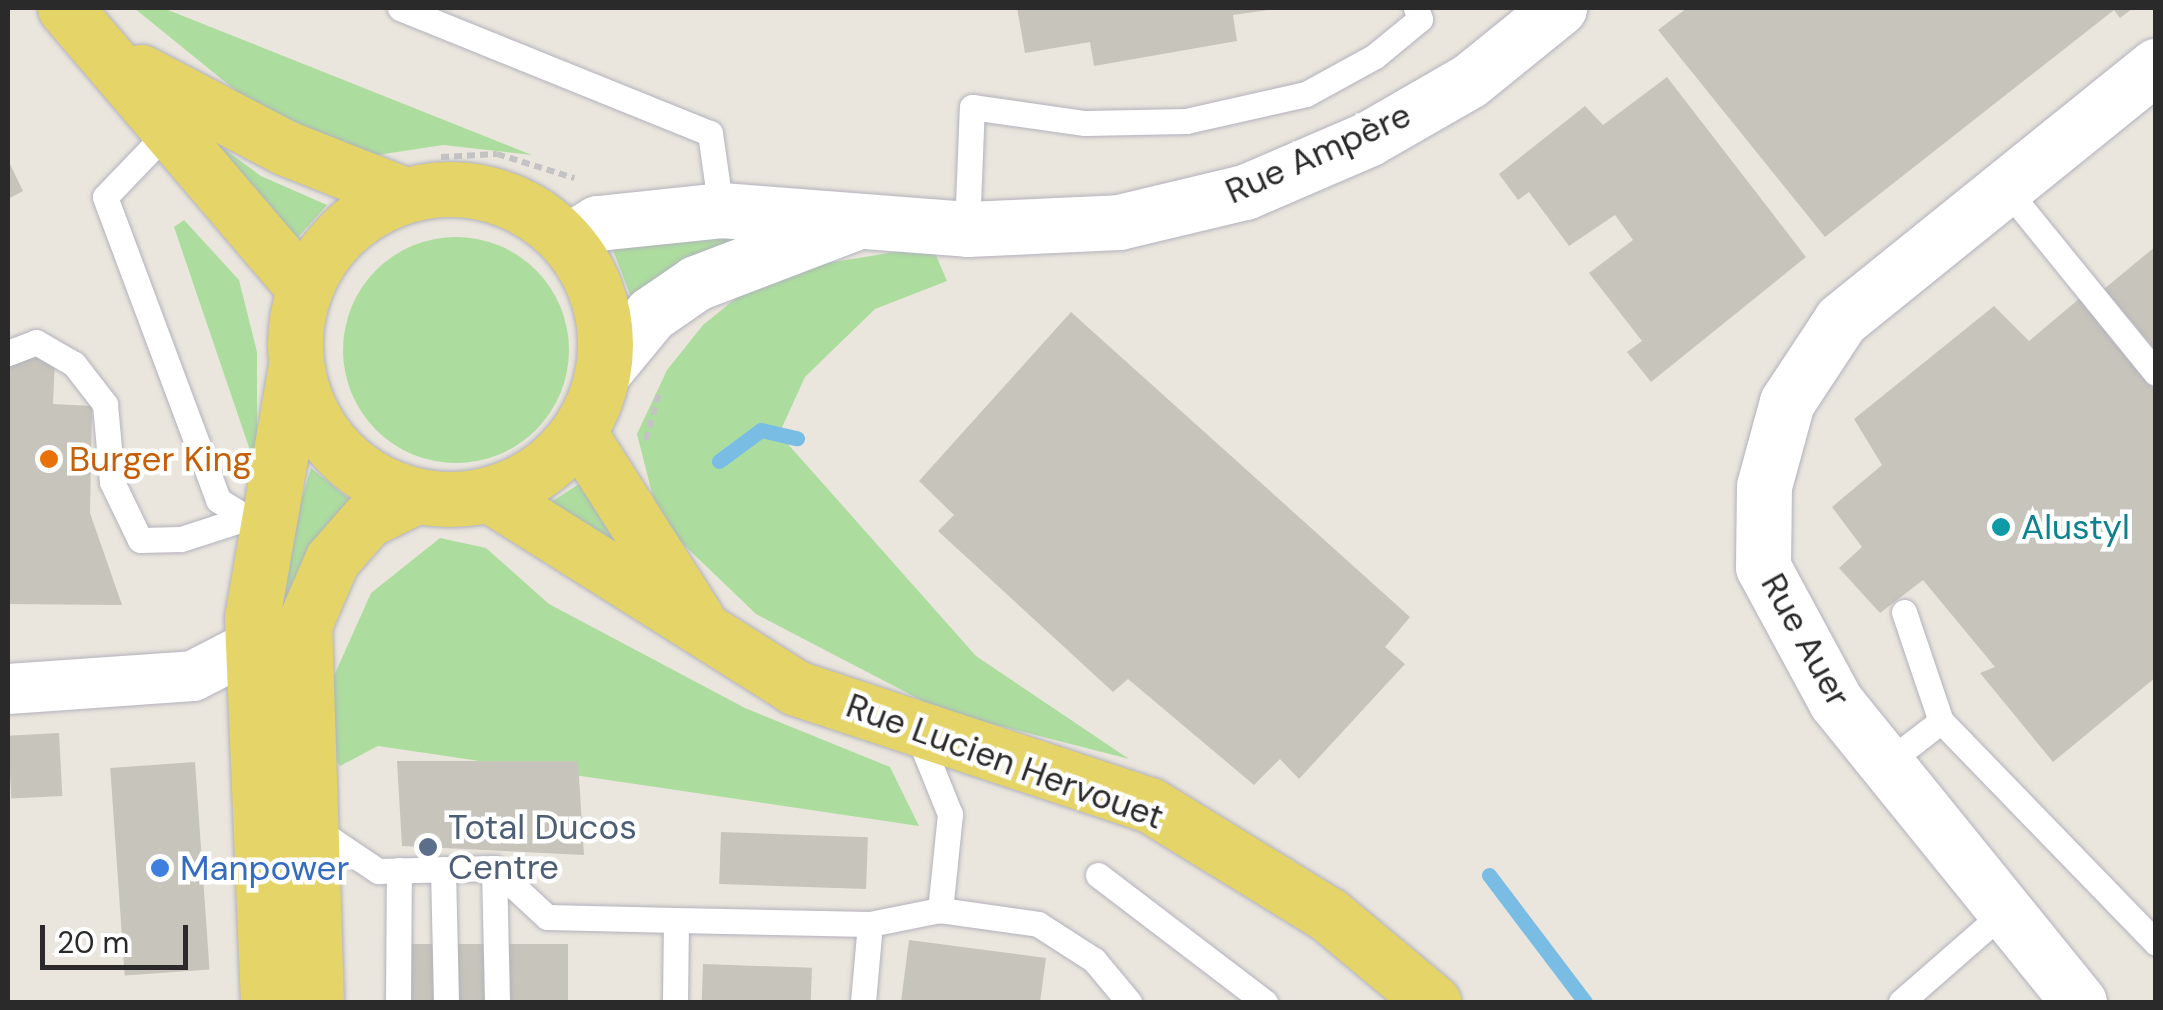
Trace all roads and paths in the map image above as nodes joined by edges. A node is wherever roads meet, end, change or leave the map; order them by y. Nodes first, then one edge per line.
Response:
1 (65, 8) edge
2 (400, 8) edge
3 (1416, 8) edge
4 (1560, 8) edge
5 (116, 59) junction
6 (2156, 66) edge
7 (173, 126) junction
8 (2003, 185) junction
9 (405, 195) junction
10 (721, 210) junction
11 (868, 217) junction
12 (967, 229) junction
13 (567, 242) junction
14 (304, 288) junction
15 (8, 352) edge
16 (296, 366) junction
17 (604, 371) junction
18 (2156, 374) edge
19 (662, 381) dead end
20 (579, 433) junction
21 (644, 456) dead end
22 (490, 495) junction
23 (416, 496) junction
24 (255, 523) junction
25 (1904, 612) dead end
26 (712, 642) junction
27 (251, 646) junction
28 (8, 688) edge
29 (1941, 721) junction
30 (914, 725) junction
31 (1883, 766) junction
32 (309, 825) junction
33 (494, 868) junction
34 (443, 869) junction
35 (398, 870) junction
36 (1098, 875) dead end
37 (940, 910) junction
38 (2006, 910) junction
39 (676, 920) junction
40 (870, 924) junction
41 (2156, 943) edge
42 (268, 1002) edge
43 (316, 1002) edge
44 (398, 1002) edge
45 (446, 1002) edge
46 (497, 1002) edge
47 (675, 1002) edge
48 (863, 1002) edge
49 (1130, 1002) edge
50 (1265, 1002) edge
51 (1434, 1002) edge
52 (1901, 1002) edge
53 (2079, 1002) edge

1 - 5 main road
2 - 10 lane
3 - 12 lane
4 - 12 main road, Rue Ampère
5 - 7 main road
5 - 9 main road
6 - 8 main road, Rue Auer
7 - 14 main road
7 - 24 lane
8 - 18 lane
8 - 31 main road, Rue Auer
9 - 13 main road
9 - 14 main road
10 - 11 main road, Rue Ampère
10 - 13 main road, Rue Ampère
11 - 12 main road, Rue Ampère
11 - 17 main road, Rue Ampère
13 - 17 main road
14 - 16 main road
15 - 24 lane
16 - 23 main road
16 - 24 main road
17 - 20 main road
19 - 21 path
20 - 22 main road
20 - 26 main road, Rue Lucien Hervouet
22 - 23 main road
22 - 26 main road, Rue Lucien Hervouet
23 - 32 main road
24 - 27 main road
25 - 29 lane
26 - 30 main road, Rue Lucien Hervouet
27 - 28 street
27 - 42 main road
29 - 31 lane
29 - 41 lane
30 - 37 lane
30 - 51 main road, Rue Lucien Hervouet
31 - 38 main road, Rue Auer
32 - 35 lane
32 - 43 main road
33 - 34 lane
33 - 39 lane
33 - 46 lane
34 - 35 lane
34 - 45 lane
35 - 44 lane
36 - 50 lane
37 - 40 lane
37 - 49 lane
38 - 52 lane
38 - 53 main road, Rue Auer
39 - 40 lane
39 - 47 lane
40 - 48 lane

